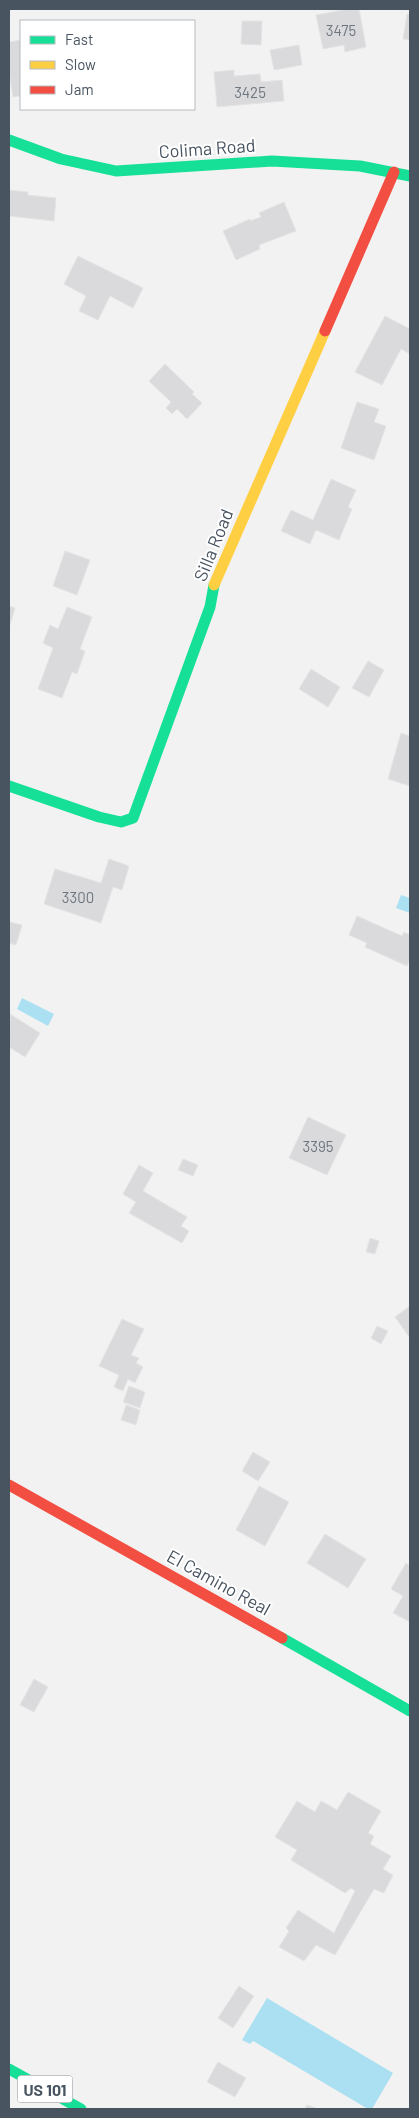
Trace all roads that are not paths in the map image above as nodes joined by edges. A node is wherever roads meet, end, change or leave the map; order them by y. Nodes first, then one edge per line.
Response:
1 (9, 140) edge
2 (394, 172) junction
3 (410, 176) edge
4 (9, 786) edge
5 (9, 1485) edge
6 (410, 1711) edge
7 (9, 2070) edge
8 (81, 2109) edge

1 - 2 main road, Colima Road
2 - 3 main road, Colima Road
2 - 4 main road, Silla Road
5 - 6 main road, El Camino Real
7 - 8 main road, US 101

